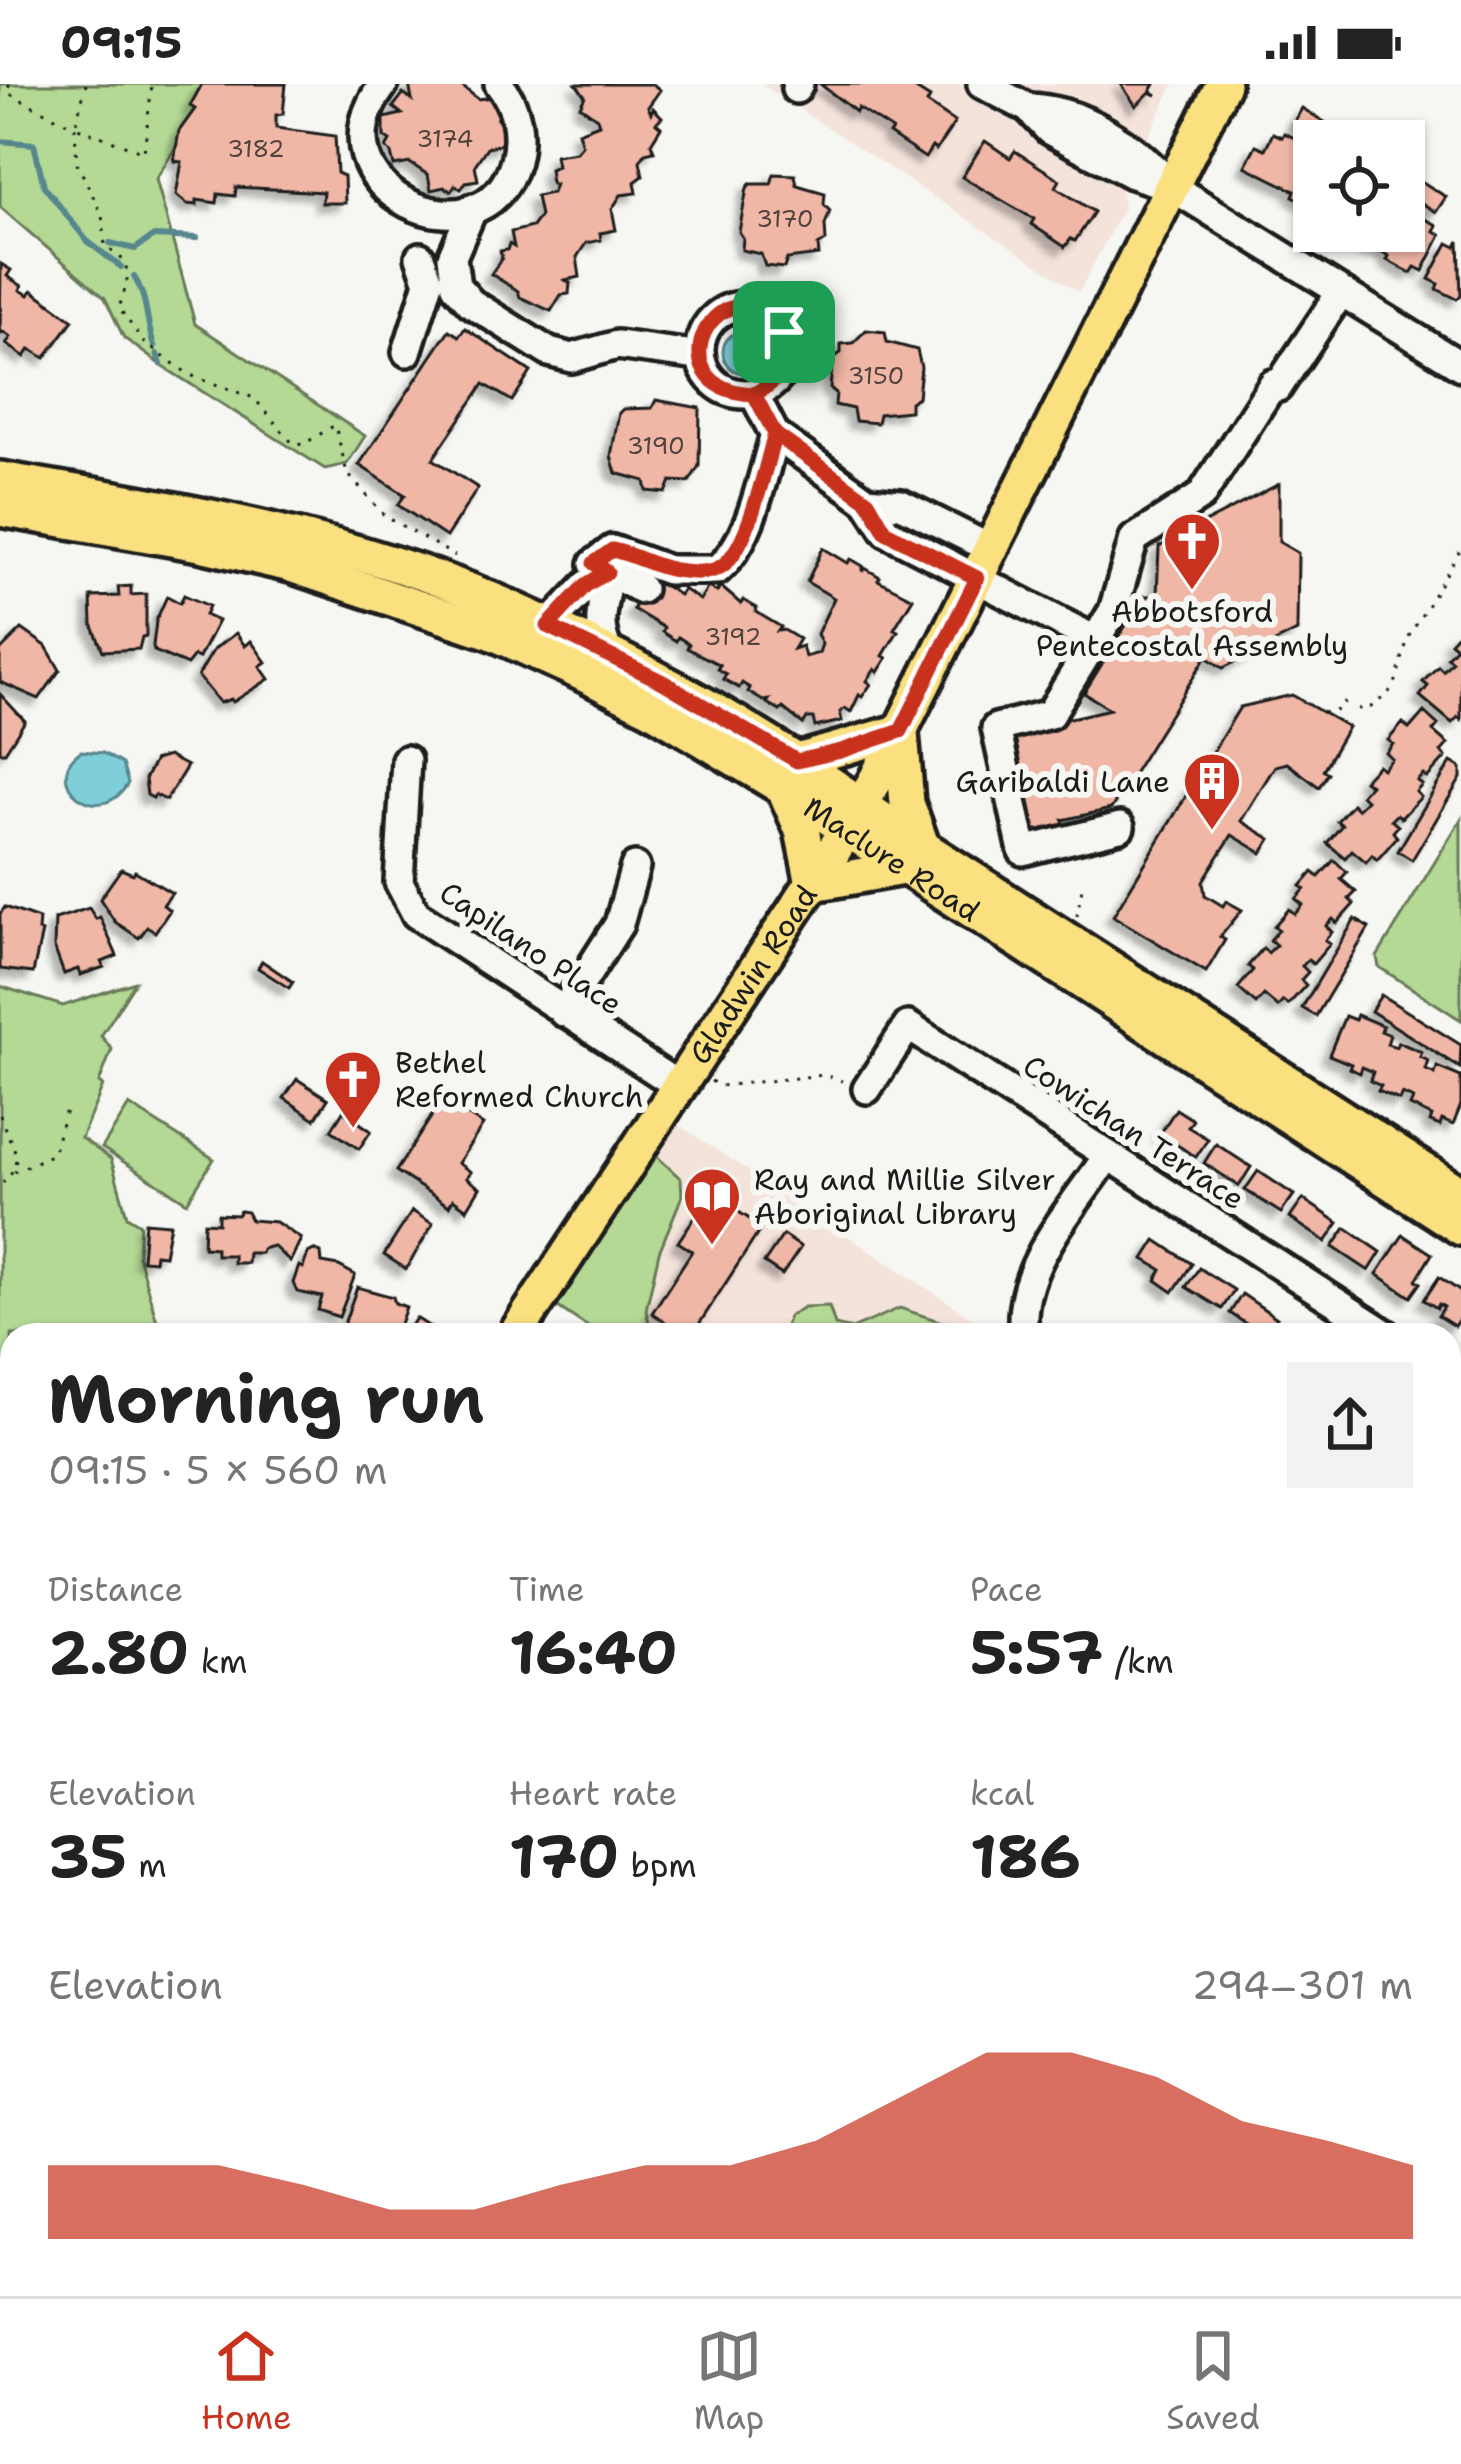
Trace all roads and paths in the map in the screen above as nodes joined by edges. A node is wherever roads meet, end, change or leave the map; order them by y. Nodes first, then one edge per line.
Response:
1 (9, 84) edge
2 (86, 84) edge
3 (152, 84) edge
4 (384, 84) edge
5 (499, 84) edge
6 (982, 84) edge
7 (1223, 84) edge
8 (75, 127) junction
9 (1172, 187) junction
10 (472, 208) junction
11 (420, 257) dead end
12 (456, 286) junction
13 (1341, 292) junction
14 (418, 316) junction
15 (407, 352) dead end
16 (699, 356) junction
17 (1461, 366) edge
18 (754, 394) junction
19 (775, 434) junction
20 (0, 478) edge
21 (0, 509) edge
22 (1461, 549) edge
23 (459, 558) dead end
24 (984, 564) junction
25 (607, 572) junction
26 (640, 589) dead end
27 (548, 626) junction
28 (1095, 640) junction
29 (609, 654) junction
30 (1348, 697) dead end
31 (1358, 709) dead end
32 (1323, 713) dead end
33 (901, 731) junction
34 (406, 760) dead end
35 (790, 774) junction
36 (854, 818) junction
37 (1120, 826) dead end
38 (913, 858) junction
39 (635, 867) dead end
40 (813, 884) junction
41 (563, 1012) junction
42 (685, 1077) junction
43 (867, 1089) joint
44 (66, 1110) dead end
45 (0, 1115) edge
46 (1108, 1155) junction
47 (14, 1172) junction
48 (0, 1186) edge
49 (1461, 1194) edge
50 (1461, 1228) edge
51 (523, 1323) edge
52 (1024, 1323) edge
53 (1368, 1323) edge

1 - 8 path
2 - 8 path
3 - 8 path
4 - 10 street
5 - 10 street
6 - 9 street
7 - 9 main road, Gladwin Road
8 - 23 path
9 - 13 street
9 - 24 main road, Gladwin Road
10 - 12 street
11 - 14 street
12 - 14 street
12 - 16 street
13 - 17 street
13 - 28 street
14 - 15 street
16 - 18 street
16 - 18 street
18 - 19 street
19 - 24 street
19 - 25 street
20 - 27 main road, Maclure Road
21 - 35 main road, Maclure Road
22 - 31 path
24 - 28 street
24 - 33 main road, Gladwin Road
25 - 26 street
25 - 27 street
25 - 29 street
27 - 29 main road, Maclure Road
28 - 37 street
29 - 35 main road, Maclure Road
30 - 32 path
33 - 35 main road
33 - 36 main road, Gladwin Road
33 - 38 main road
34 - 41 street, Capilano Place
35 - 36 main road, Maclure Road
35 - 40 main road
36 - 38 main road, Maclure Road
36 - 40 main road, Gladwin Road
38 - 40 main road
38 - 49 main road, Maclure Road
38 - 50 main road, Maclure Road
39 - 41 street
40 - 42 main road, Gladwin Road
41 - 42 street, Capilano Place
42 - 43 path
42 - 51 main road, Gladwin Road
43 - 46 street, Cowichan Terrace
44 - 47 path
45 - 47 path
46 - 52 street
46 - 53 street, Cowichan Terrace
47 - 48 path

